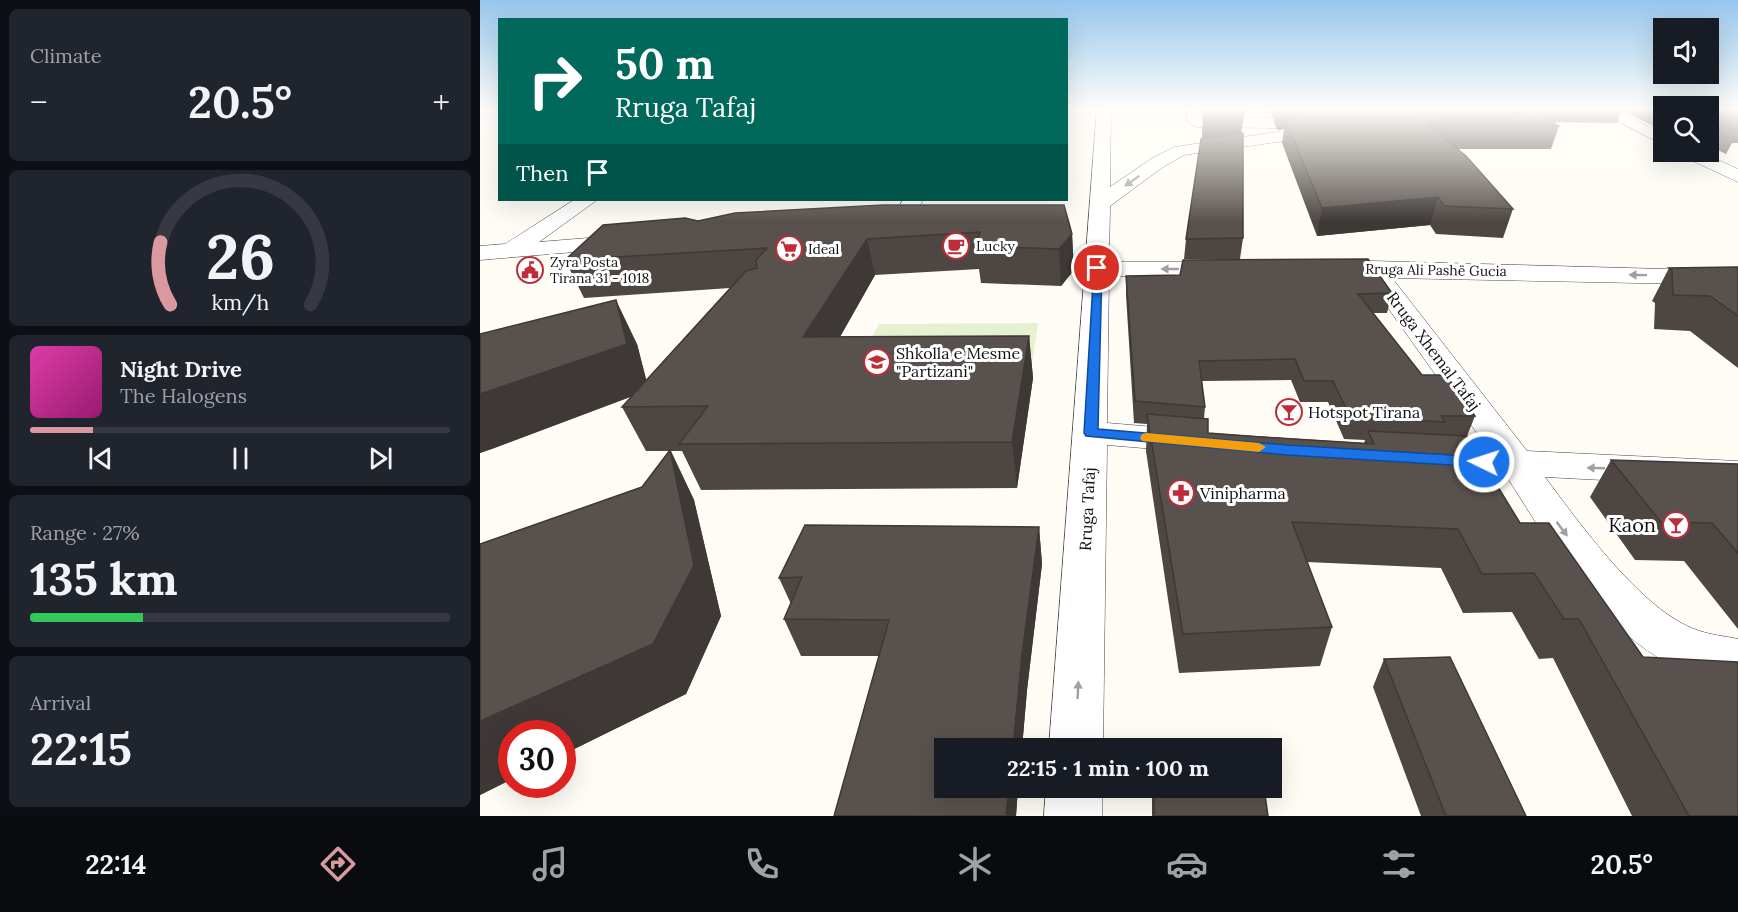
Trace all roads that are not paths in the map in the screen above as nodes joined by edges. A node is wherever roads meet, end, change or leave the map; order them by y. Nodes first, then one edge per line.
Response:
1 (1102, 146) edge
2 (1201, 146) edge
3 (1709, 162) edge
4 (1738, 176) edge
5 (585, 201) edge
6 (912, 201) edge
7 (1099, 204) junction
8 (897, 227) junction
9 (921, 227) edge
10 (874, 228) edge
11 (1074, 228) dead end
12 (1097, 228) junction
13 (641, 241) edge
14 (510, 251) junction
15 (480, 253) edge
16 (1097, 268) junction
17 (1372, 268) junction
18 (1246, 269) edge
19 (1303, 269) edge
20 (1738, 278) edge
21 (1091, 433) junction
22 (1218, 444) edge
23 (1403, 457) edge
24 (1517, 464) junction
25 (1738, 474) edge
26 (1738, 661) edge
27 (1076, 738) edge
28 (1074, 798) edge
29 (1073, 816) edge

1 - 7 street, Rruga Tafaj
2 -> 7 street
3 - 4 street
5 - 14 street
6 - 8 street
7 - 12 street, Rruga Tafaj
8 - 9 street
8 - 10 street
11 - 12 street
12 - 16 street, Rruga Tafaj
13 - 14 street
14 - 15 street
18 -> 16 street
16 - 21 street, Rruga Tafaj
17 - 19 street, Rruga Ali Pashë Gucia
20 -> 17 street, Rruga Ali Pashë Gucia
17 - 24 street, Rruga Xhemal Tafaj
21 - 22 street
27 -> 21 street, Rruga Tafaj
23 - 24 street
25 -> 24 street
24 -> 26 street, Rruga Xhemal Tafaj
28 - 29 street

